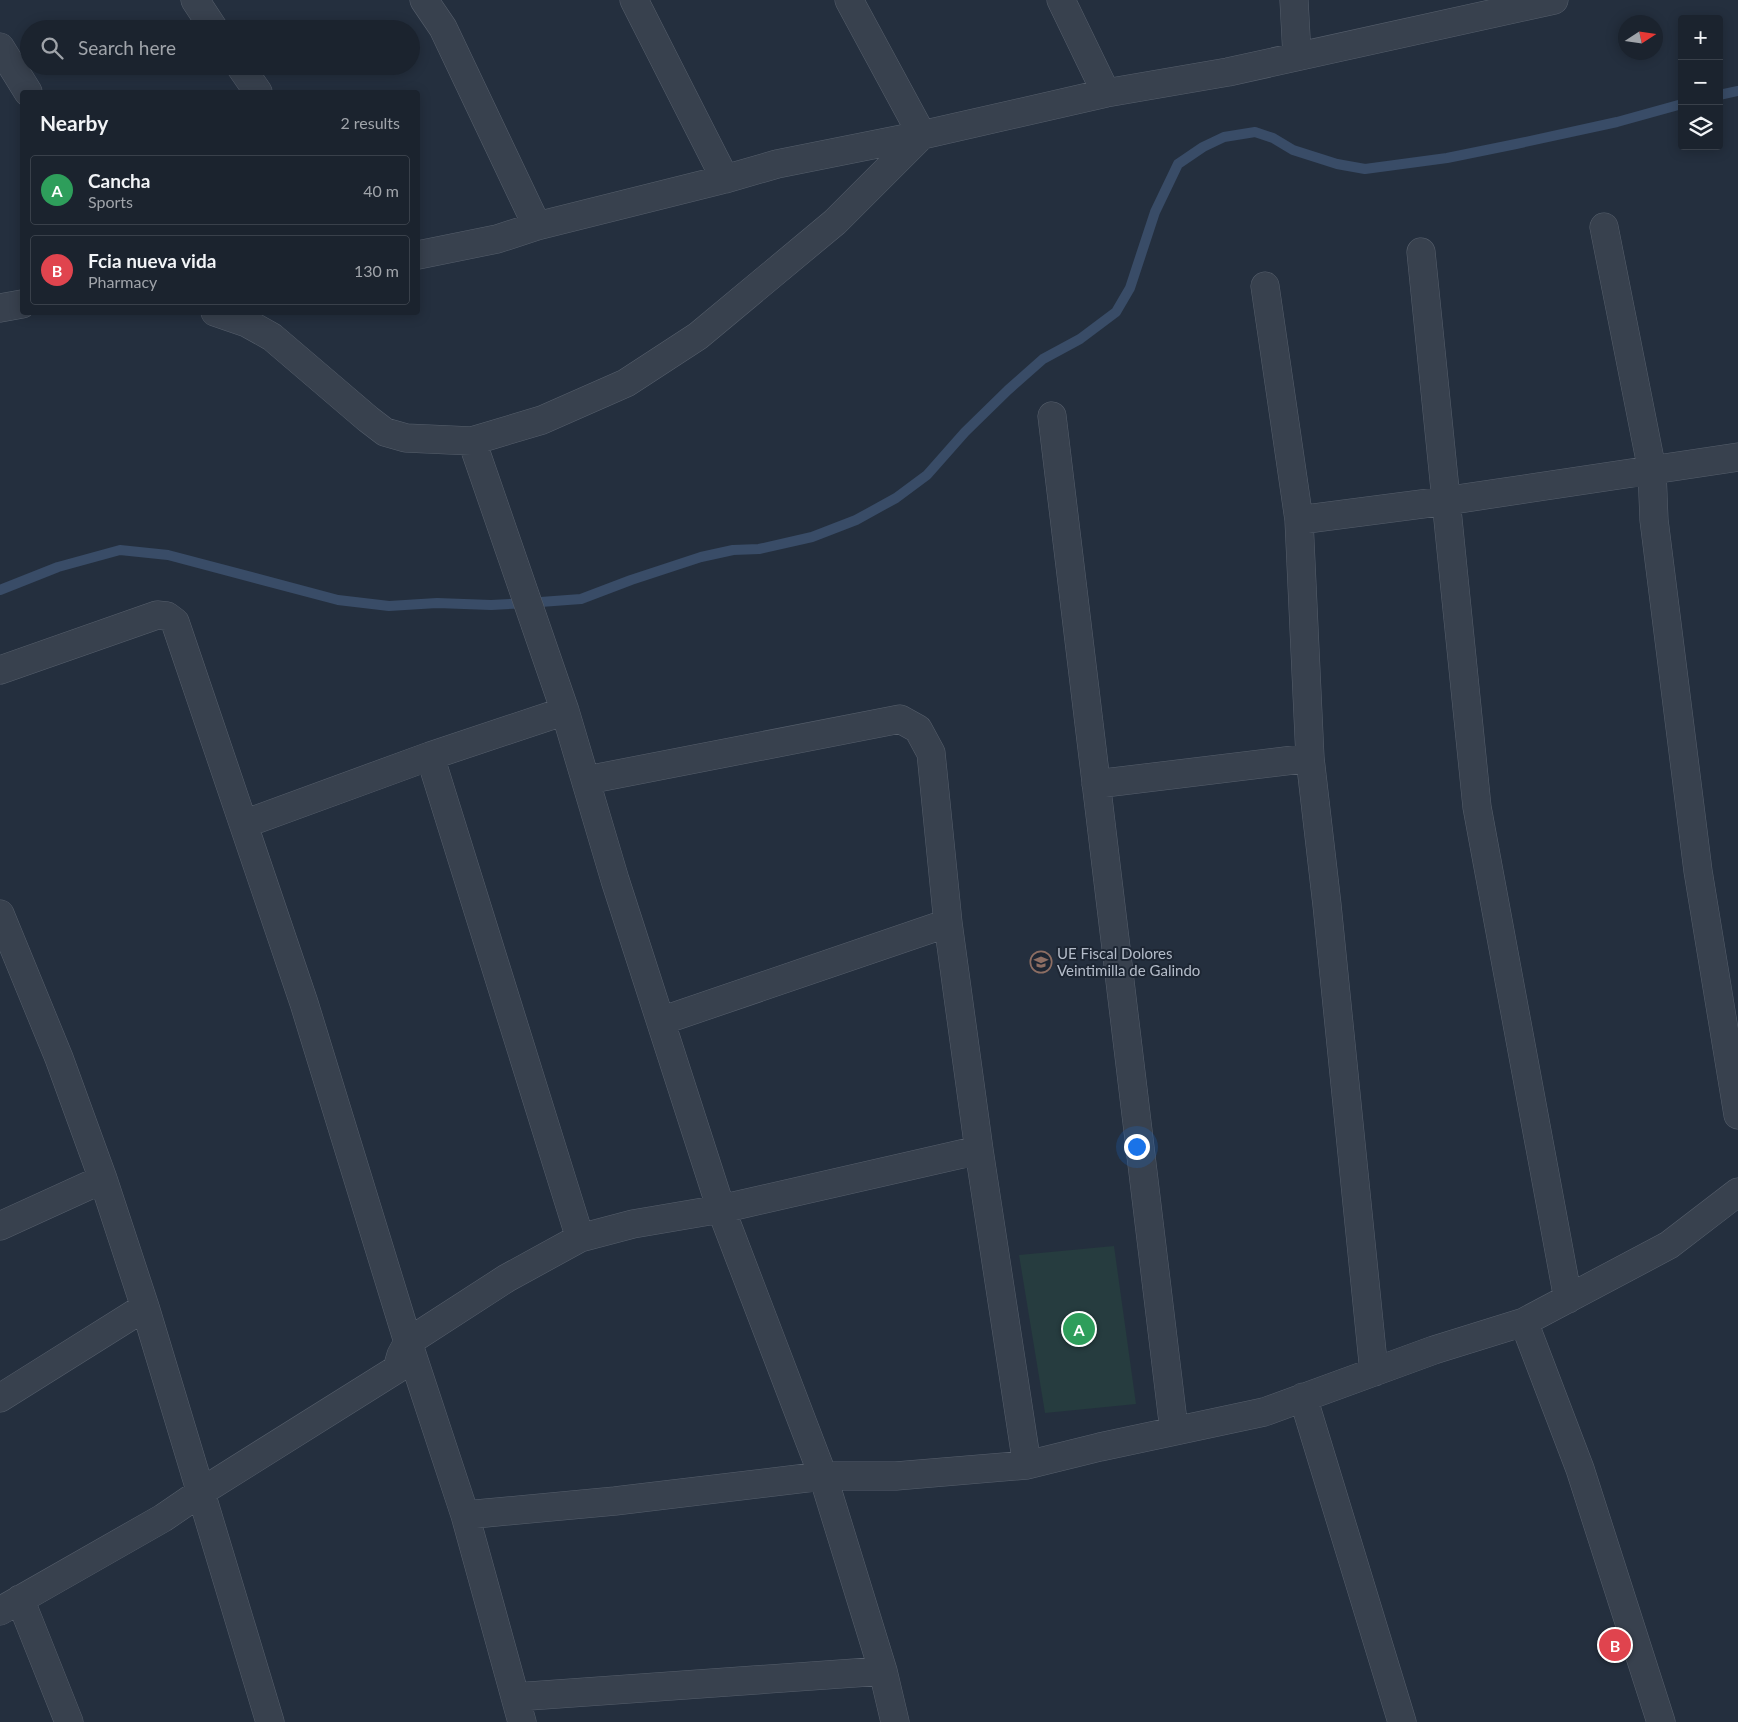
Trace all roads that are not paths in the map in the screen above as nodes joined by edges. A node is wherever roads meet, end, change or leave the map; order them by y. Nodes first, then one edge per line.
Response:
1 (195, 0) edge
2 (424, 0) edge
3 (634, 0) edge
4 (850, 0) edge
5 (1061, 0) edge
6 (1294, 0) edge
7 (1554, 0) edge
8 (1479, 8) edge
9 (208, 20) edge
10 (0, 47) edge
11 (1297, 56) junction
12 (246, 75) edge
13 (27, 90) edge
14 (257, 90) edge
15 (1106, 93) junction
16 (922, 135) junction
17 (725, 179) junction
18 (537, 226) junction
19 (1604, 227) dead end
20 (1421, 252) dead end
21 (420, 255) edge
22 (1265, 286) dead end
23 (20, 304) edge
24 (0, 308) edge
25 (224, 315) edge
26 (1052, 416) dead end
27 (472, 441) junction
28 (1738, 457) edge
29 (1652, 470) junction
30 (1446, 501) junction
31 (1299, 520) junction
32 (0, 670) edge
33 (565, 711) junction
34 (430, 756) junction
35 (1310, 758) junction
36 (587, 780) junction
37 (1096, 784) junction
38 (244, 824) junction
39 (0, 914) edge
40 (948, 923) junction
41 (661, 1021) junction
42 (1738, 1115) edge
43 (979, 1150) junction
44 (103, 1179) junction
45 (1738, 1192) edge
46 (721, 1209) junction
47 (0, 1226) edge
48 (580, 1238) junction
49 (1568, 1299) junction
50 (144, 1307) junction
51 (1524, 1322) junction
52 (408, 1342) junction
53 (1374, 1372) junction
54 (1303, 1397) junction
55 (0, 1398) edge
56 (1174, 1430) junction
57 (1027, 1465) junction
58 (823, 1476) junction
59 (201, 1492) junction
60 (465, 1515) junction
61 (10, 1605) edge
62 (883, 1671) junction
63 (518, 1710) edge
64 (69, 1722) edge
65 (270, 1722) edge
66 (895, 1722) edge
67 (1402, 1722) edge
68 (1661, 1722) edge

1 - 9 street
2 - 18 street
3 - 17 street
4 - 16 street
5 - 15 street
6 - 11 street
7 - 8 street
8 - 11 street
10 - 13 street
11 - 15 street
12 - 14 street
15 - 16 street
16 - 17 street
16 - 27 street
17 - 18 street
18 - 21 street
19 - 29 street
20 - 30 street
22 - 31 street
23 - 24 street
25 - 27 street
26 - 37 street
27 - 33 street
28 - 29 street
29 - 30 street
29 - 42 street
30 - 31 street
30 - 49 street
31 - 35 street
32 - 38 street
33 - 34 street
33 - 36 street
34 - 38 street
34 - 48 street
35 - 37 street
35 - 53 street
36 - 40 street
36 - 41 street
37 - 56 street
38 - 52 street
39 - 44 street
40 - 41 street
40 - 43 street
41 - 46 street
43 - 46 street
43 - 57 street
44 - 47 street
44 - 50 street
45 - 49 street
46 - 48 street
46 - 58 street
48 - 52 street
49 - 51 street
50 - 55 street
50 - 59 street
51 - 53 street
51 - 68 street
52 - 59 street
52 - 60 street
53 - 54 street
54 - 56 street
54 - 67 street
56 - 57 street
57 - 58 street
58 - 60 street
58 - 62 street
59 - 61 street
59 - 65 street
60 - 63 street
61 - 64 street
62 - 63 street
62 - 66 street

